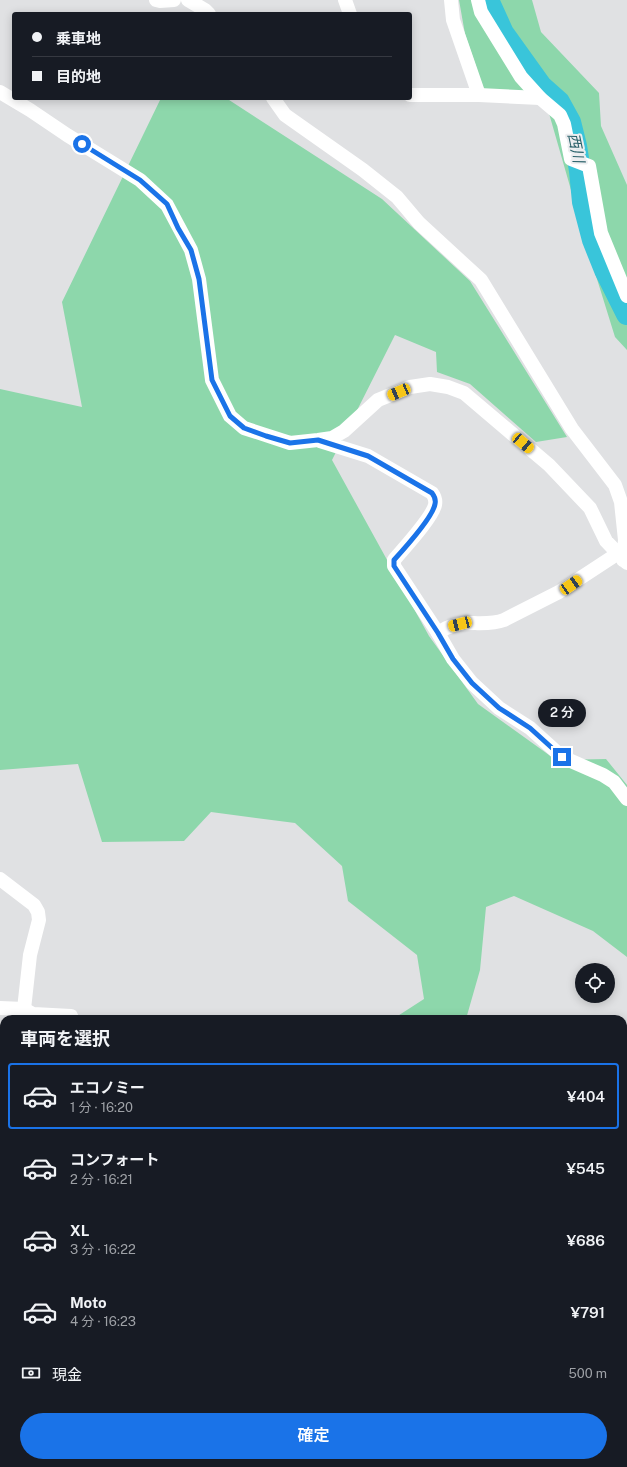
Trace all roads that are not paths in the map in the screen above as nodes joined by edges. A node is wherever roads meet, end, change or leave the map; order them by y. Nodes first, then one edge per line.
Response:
1 (156, 0) edge
2 (174, 0) edge
3 (188, 0) edge
4 (345, 0) edge
5 (451, 0) edge
6 (478, 0) edge
7 (207, 12) edge
8 (349, 12) edge
9 (0, 92) edge
10 (412, 95) edge
11 (478, 95) junction
12 (540, 98) junction
13 (12, 99) edge
14 (13, 100) edge
15 (274, 100) edge
16 (627, 296) edge
17 (318, 440) junction
18 (622, 559) edge
19 (438, 633) junction
20 (627, 799) edge
21 (0, 879) edge
22 (0, 1008) edge
23 (24, 1009) junction
24 (52, 1015) edge

1 - 2 street
3 - 7 street
4 - 8 street
5 - 11 street
6 - 12 street
9 - 13 street
10 - 11 street
11 - 12 street
12 - 16 street
14 - 17 street
15 - 18 street
17 - 18 street
17 - 19 street
18 - 19 street
19 - 20 street
21 - 23 street
22 - 23 street
23 - 24 street

